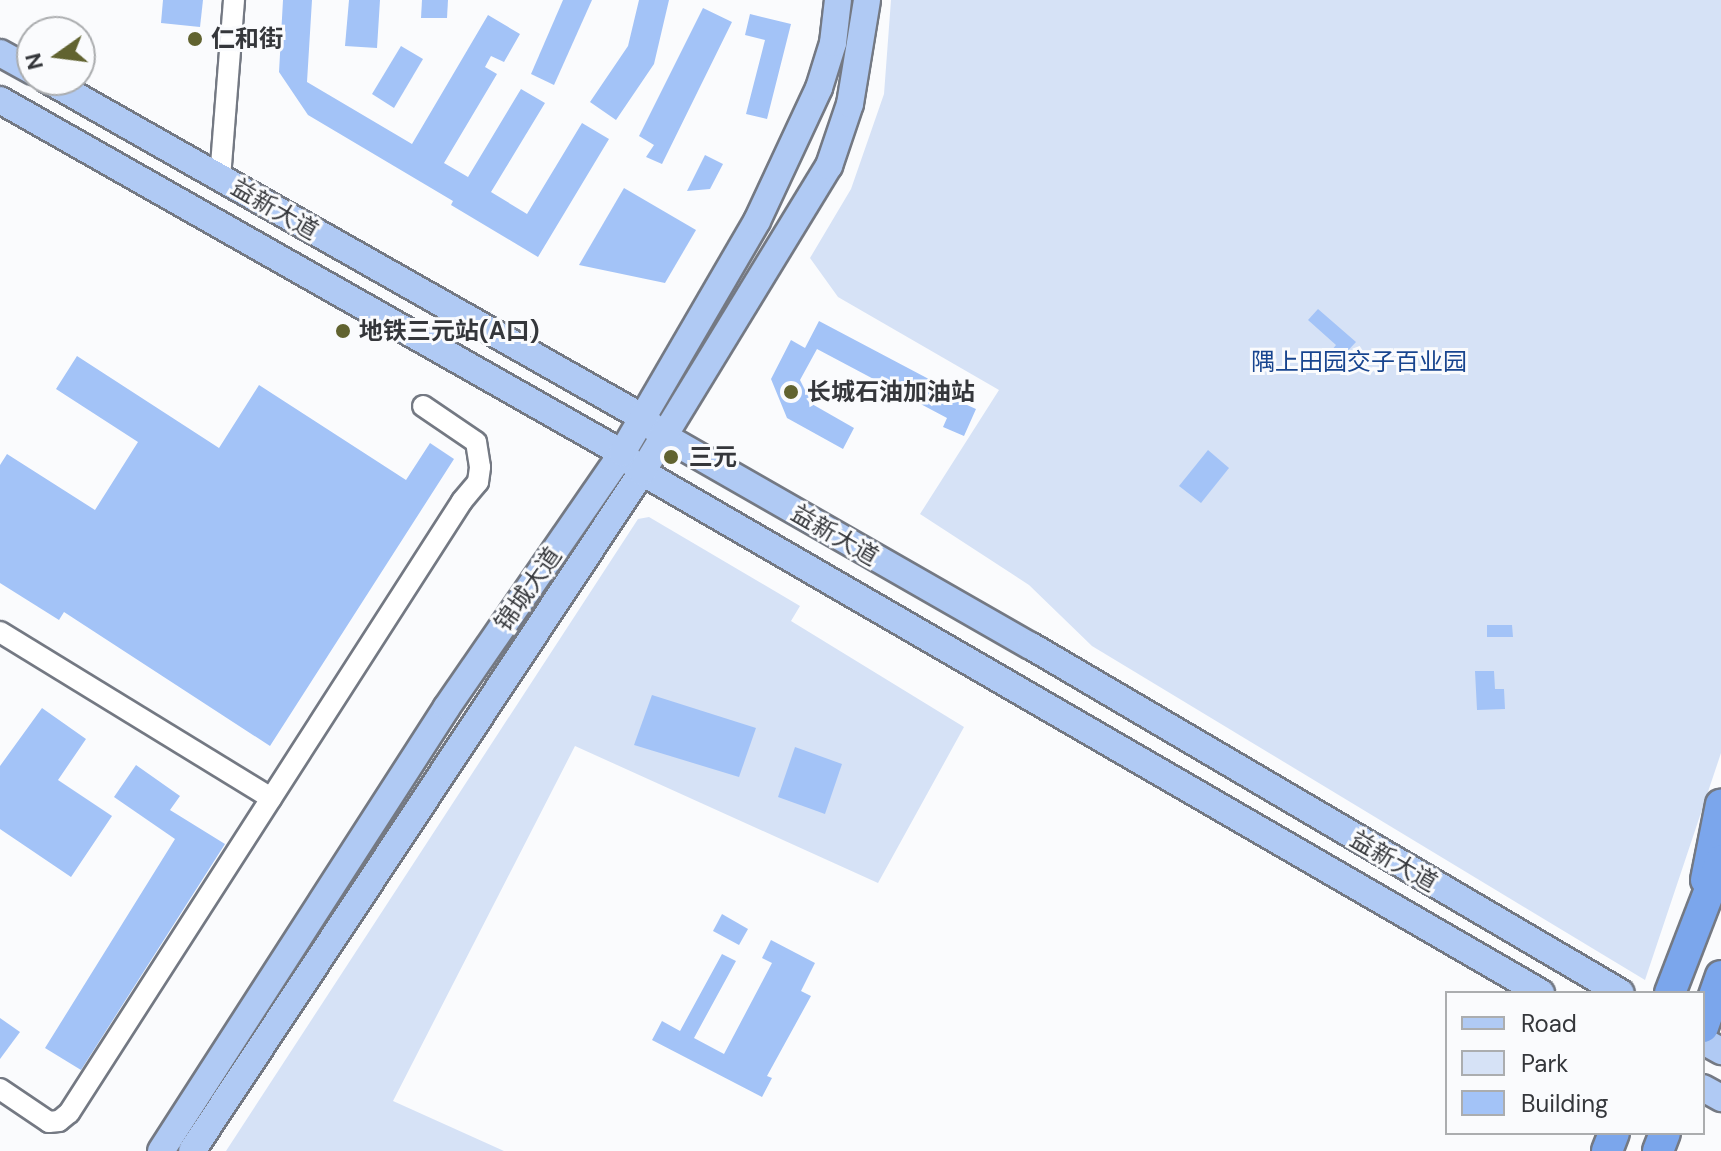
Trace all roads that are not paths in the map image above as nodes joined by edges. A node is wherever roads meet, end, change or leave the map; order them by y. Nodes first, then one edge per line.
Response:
1 (234, 0) edge
2 (838, 0) edge
3 (867, 0) edge
4 (76, 96) edge
5 (0, 100) edge
6 (220, 178) junction
7 (423, 406) dead end
8 (642, 417) junction
9 (662, 435) junction
10 (622, 453) junction
11 (642, 472) junction
12 (0, 632) edge
13 (271, 798) junction
14 (1721, 804) edge
15 (1721, 861) edge
16 (1696, 929) junction
17 (1721, 976) edge
18 (1538, 991) edge
19 (1618, 991) edge
20 (1671, 991) edge
21 (1705, 1021) edge
22 (0, 1089) edge
23 (161, 1151) edge
24 (192, 1151) edge

1 - 6 street
2 - 8 main road, 锦城大道
3 - 9 main road
4 - 6 main road, 益新大道
5 - 10 main road, 益新大道
6 - 8 main road, 益新大道
7 - 13 street
8 - 9 main road, 益新大道
8 - 10 main road, 锦城大道
9 - 11 main road
9 - 19 main road, 益新大道
10 - 11 main road, 益新大道
10 - 23 main road, 锦城大道
11 - 18 main road, 益新大道
11 - 24 main road
12 - 13 street
13 - 22 street
14 - 16 highway
15 - 16 highway
16 - 20 highway
17 - 21 highway

